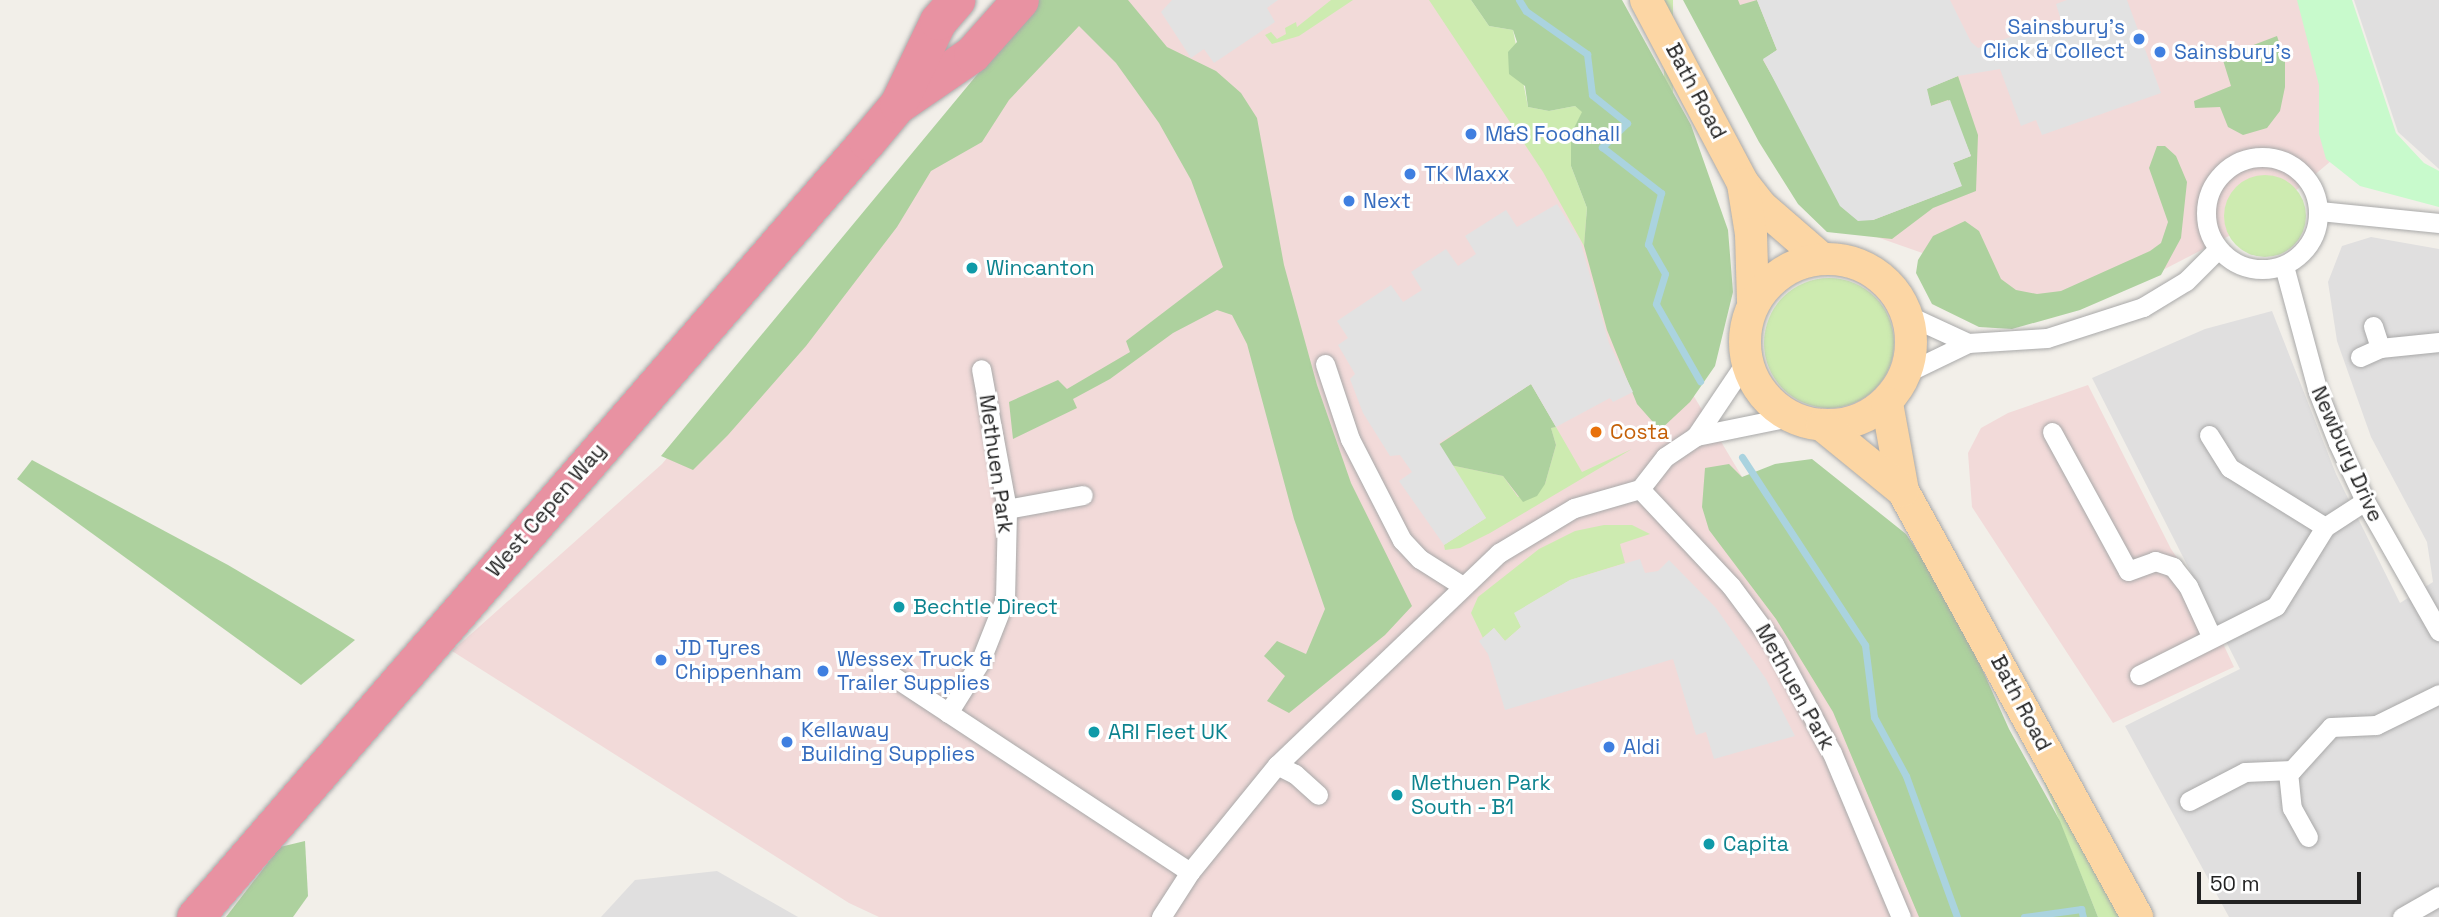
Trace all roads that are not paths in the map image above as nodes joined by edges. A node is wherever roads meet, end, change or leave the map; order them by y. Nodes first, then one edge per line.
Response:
1 (956, 0) edge
2 (1020, 0) edge
3 (1647, 0) edge
4 (898, 104) junction
5 (1743, 183) junction
6 (2319, 211) junction
7 (2439, 223) edge
8 (2218, 249) junction
9 (1821, 258) junction
10 (2284, 266) junction
11 (1753, 301) junction
12 (1905, 314) junction
13 (2373, 326) dead end
14 (1968, 342) junction
15 (2439, 342) edge
16 (2380, 348) junction
17 (2360, 357) dead end
18 (1747, 360) junction
19 (1325, 364) dead end
20 (981, 369) dead end
21 (1906, 373) junction
22 (1887, 403) junction
23 (1789, 417) junction
24 (1822, 425) junction
25 (2052, 432) dead end
26 (2209, 435) dead end
27 (1696, 436) junction
28 (1640, 489) junction
29 (1903, 491) junction
30 (1083, 495) dead end
31 (2365, 501) junction
32 (1007, 509) junction
33 (2325, 527) junction
34 (1461, 585) junction
35 (2439, 631) edge
36 (2212, 638) junction
37 (882, 669) dead end
38 (2139, 675) dead end
39 (2439, 694) edge
40 (948, 713) junction
41 (1277, 765) junction
42 (2288, 772) junction
43 (1318, 795) dead end
44 (2189, 801) dead end
45 (2308, 837) dead end
46 (1190, 872) junction
47 (2439, 896) edge
48 (195, 917) edge
49 (1161, 917) edge
50 (1901, 917) edge
51 (2137, 917) edge
52 (2402, 917) edge

1 - 4 highway, West Cepen Way
2 - 4 highway, West Cepen Way
3 - 5 main road, Bath Road
4 - 48 highway, West Cepen Way
5 - 9 main road, Bath Road
5 - 11 main road, Bath Road
6 - 7 street
6 - 8 street
6 - 10 street
8 - 10 street
8 - 14 street
9 - 11 main road
9 - 12 main road
10 - 31 street, Newbury Drive
11 - 18 main road
12 - 14 street
12 - 21 main road
13 - 16 street
14 - 21 street
15 - 16 street
16 - 17 street
18 - 23 main road
18 - 27 street
19 - 34 street
20 - 32 street, Methuen Park
21 - 22 main road
22 - 24 main road
22 - 29 main road, Bath Road
23 - 24 main road
23 - 27 street
24 - 29 main road, Bath Road
25 - 36 street
26 - 33 street
27 - 28 street
28 - 34 street
28 - 50 street, Methuen Park
29 - 51 main road, Bath Road
30 - 32 street
31 - 33 street
31 - 35 street, Newbury Drive
32 - 40 street, Methuen Park
33 - 36 street
34 - 41 street
36 - 38 street
37 - 40 street
39 - 42 street
40 - 46 street
41 - 43 street
41 - 46 street
42 - 44 street
42 - 45 street
46 - 49 street
47 - 52 street

